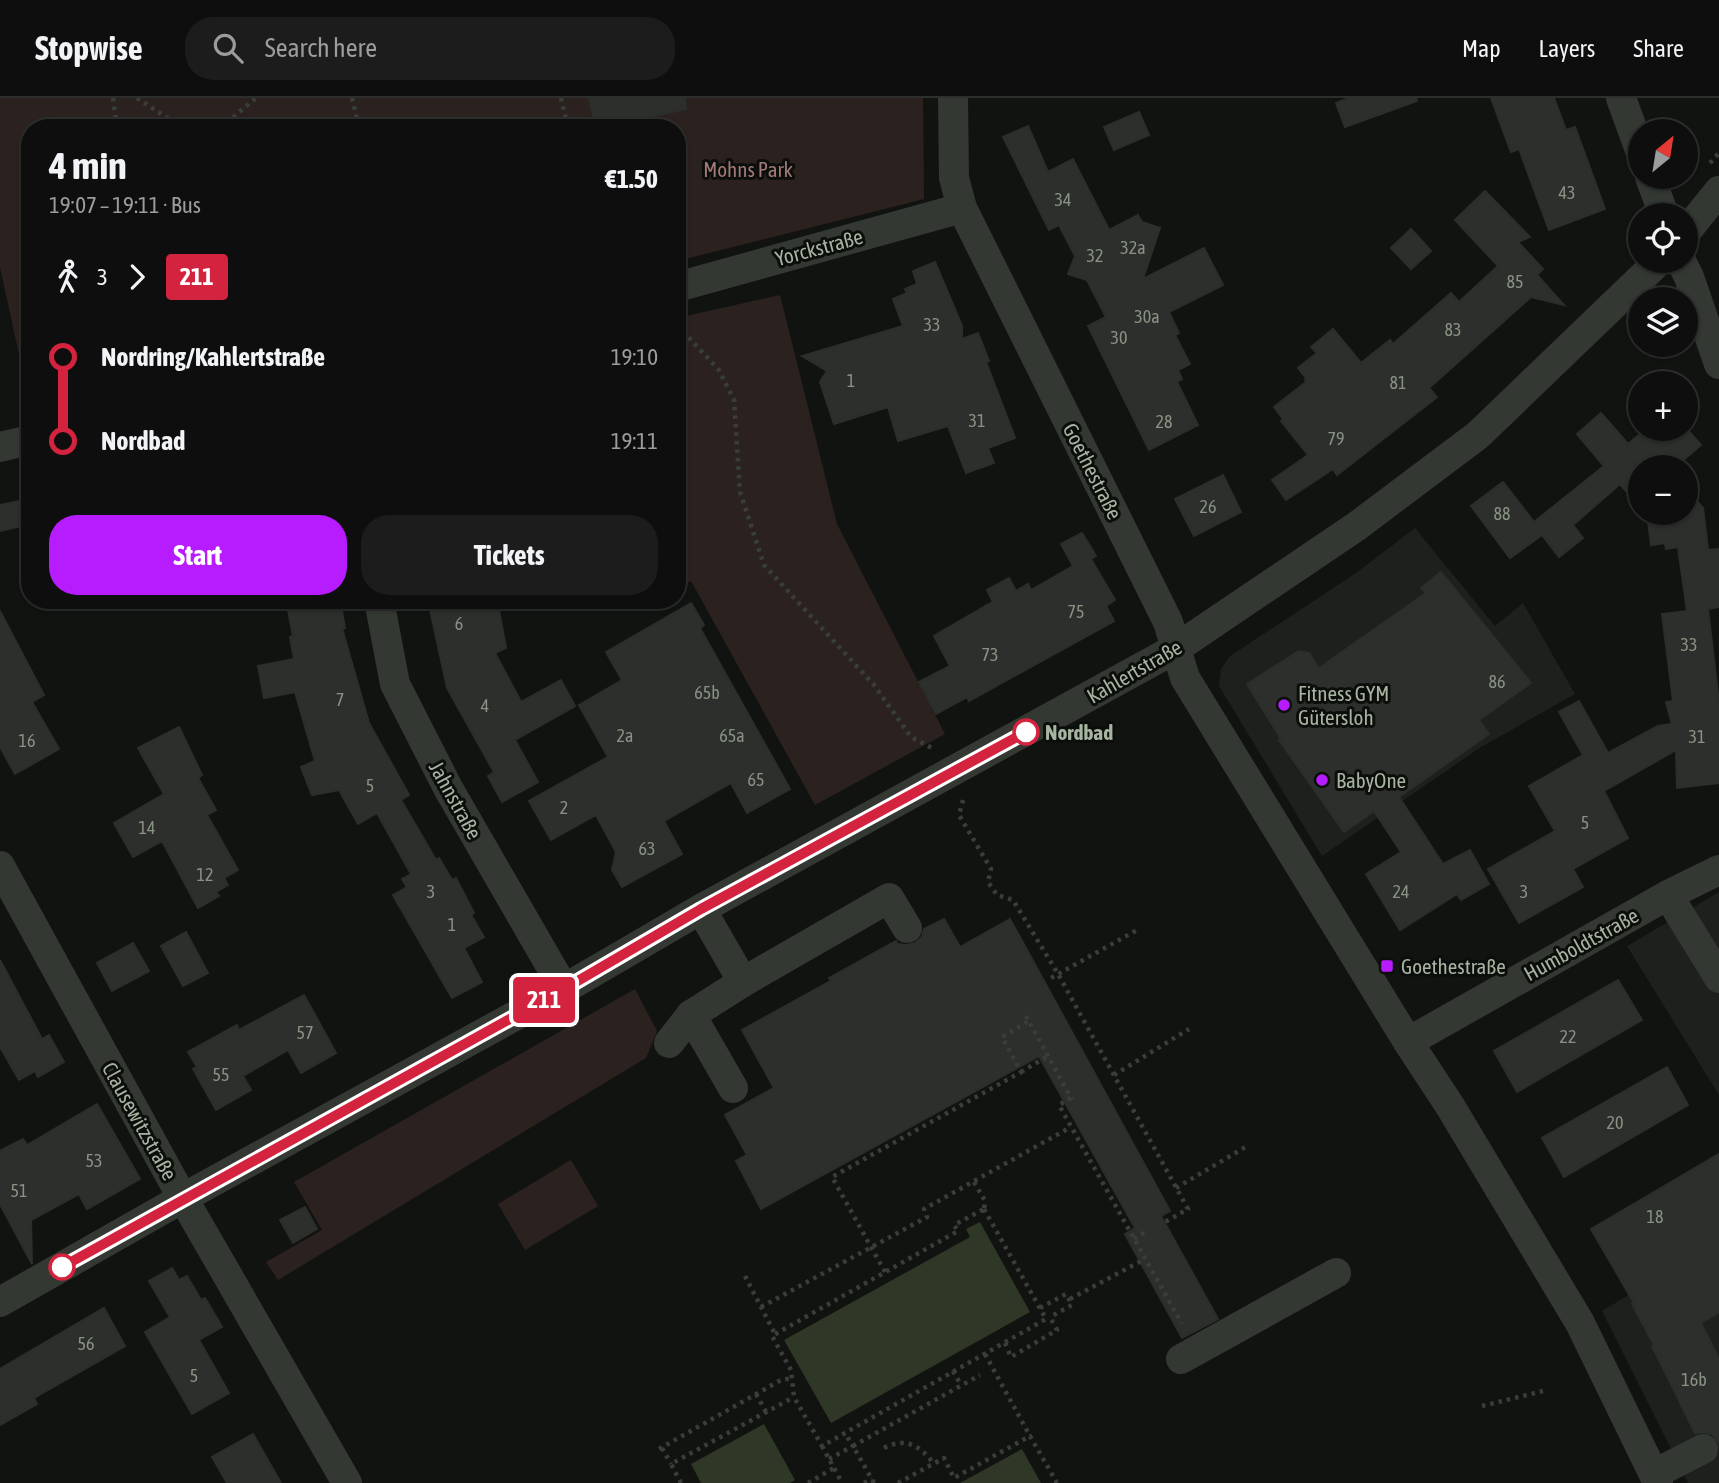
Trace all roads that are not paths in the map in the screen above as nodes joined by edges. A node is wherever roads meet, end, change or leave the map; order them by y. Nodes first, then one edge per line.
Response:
1 (953, 98) edge
2 (1621, 98) edge
3 (1629, 119) edge
4 (1717, 195) edge
5 (962, 208) junction
6 (1698, 218) edge
7 (1647, 273) edge
8 (1687, 273) edge
9 (686, 285) edge
10 (1719, 364) edge
11 (21, 442) edge
12 (0, 447) edge
13 (381, 609) edge
14 (1175, 649) junction
15 (0, 866) edge
16 (1719, 870) edge
17 (1668, 895) junction
18 (701, 909) junction
19 (907, 928) dead end
20 (1719, 978) edge
21 (743, 982) junction
22 (564, 989) junction
23 (691, 1015) junction
24 (1408, 1042) junction
25 (669, 1044) dead end
26 (733, 1088) dead end
27 (183, 1198) junction
28 (1336, 1273) dead end
29 (0, 1302) edge
30 (1189, 1354) road end
31 (1703, 1449) dead end
32 (1656, 1479) edge
33 (347, 1483) edge

1 - 5 street, Goethestraße
2 - 3 street
4 - 6 street
5 - 9 street, Yorckstraße
5 - 14 street, Goethestraße
7 - 14 street, Kahlertstraße
8 - 10 street
11 - 12 street
13 - 22 street, Jahnstraße
14 - 18 street, Kahlertstraße
14 - 24 street, Goethestraße
15 - 27 street, Clausewitzstraße
16 - 17 street, Humboldtstraße
17 - 20 street
17 - 24 street, Humboldtstraße
18 - 21 street
18 - 22 street, Kahlertstraße
19 - 21 street
21 - 23 street
22 - 27 street, Kahlertstraße
23 - 25 street
23 - 26 street
24 - 32 street, Goethestraße
27 - 29 street, Kahlertstraße
27 - 33 street, Clausewitzstraße
28 - 30 street
31 - 32 street

